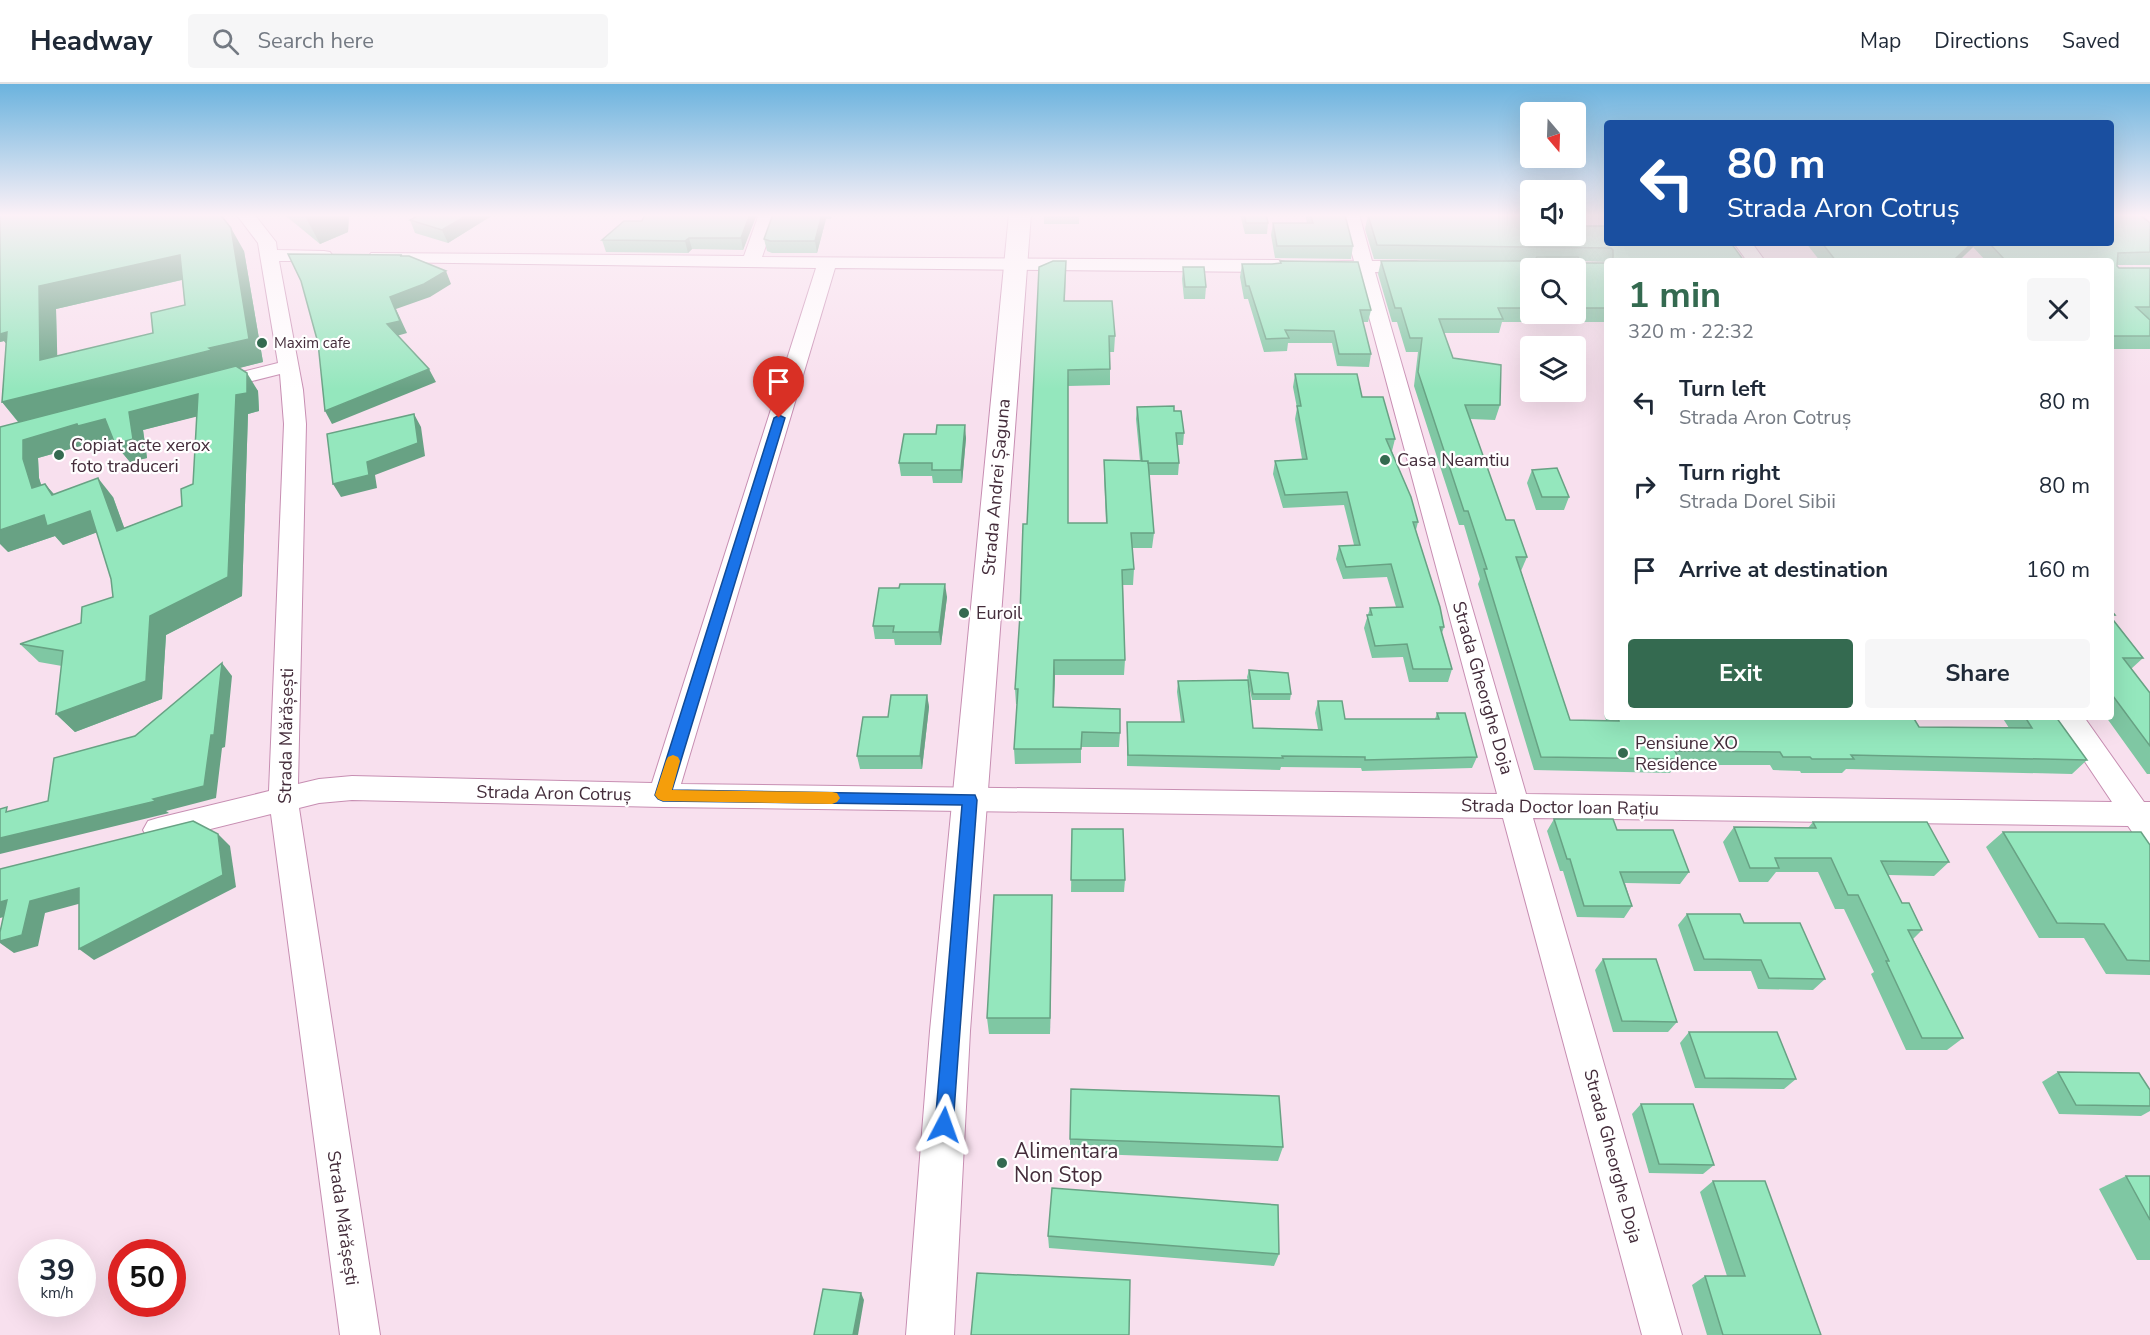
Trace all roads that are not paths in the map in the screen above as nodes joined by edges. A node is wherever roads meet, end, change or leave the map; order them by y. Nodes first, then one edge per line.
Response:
1 (273, 272) edge
2 (824, 272) edge
3 (1013, 272) edge
4 (1367, 272) edge
5 (289, 366) junction
6 (195, 390) edge
7 (2071, 720) edge
8 (663, 795) junction
9 (283, 799) junction
10 (969, 800) junction
11 (1516, 806) junction
12 (2145, 821) edge
13 (136, 836) edge
14 (360, 1335) edge
15 (930, 1335) edge
16 (1662, 1335) edge

1 - 5 street, Strada Mărășești
2 - 8 street
3 - 10 main road, Strada Andrei Șaguna
4 - 11 street, Strada Gheorghe Doja
5 - 6 street
5 - 9 street, Strada Mărășești
7 - 12 street
8 - 9 street, Strada Aron Cotruș
8 - 10 street, Strada Aron Cotruș
9 - 13 street, Strada Aron Cotruș
9 - 14 street, Strada Mărășești
10 - 11 street, Strada Doctor Ioan Rațiu
10 - 15 main road, Strada Andrei Șaguna
11 - 12 street, Strada Doctor Ioan Rațiu
11 - 16 street, Strada Gheorghe Doja

